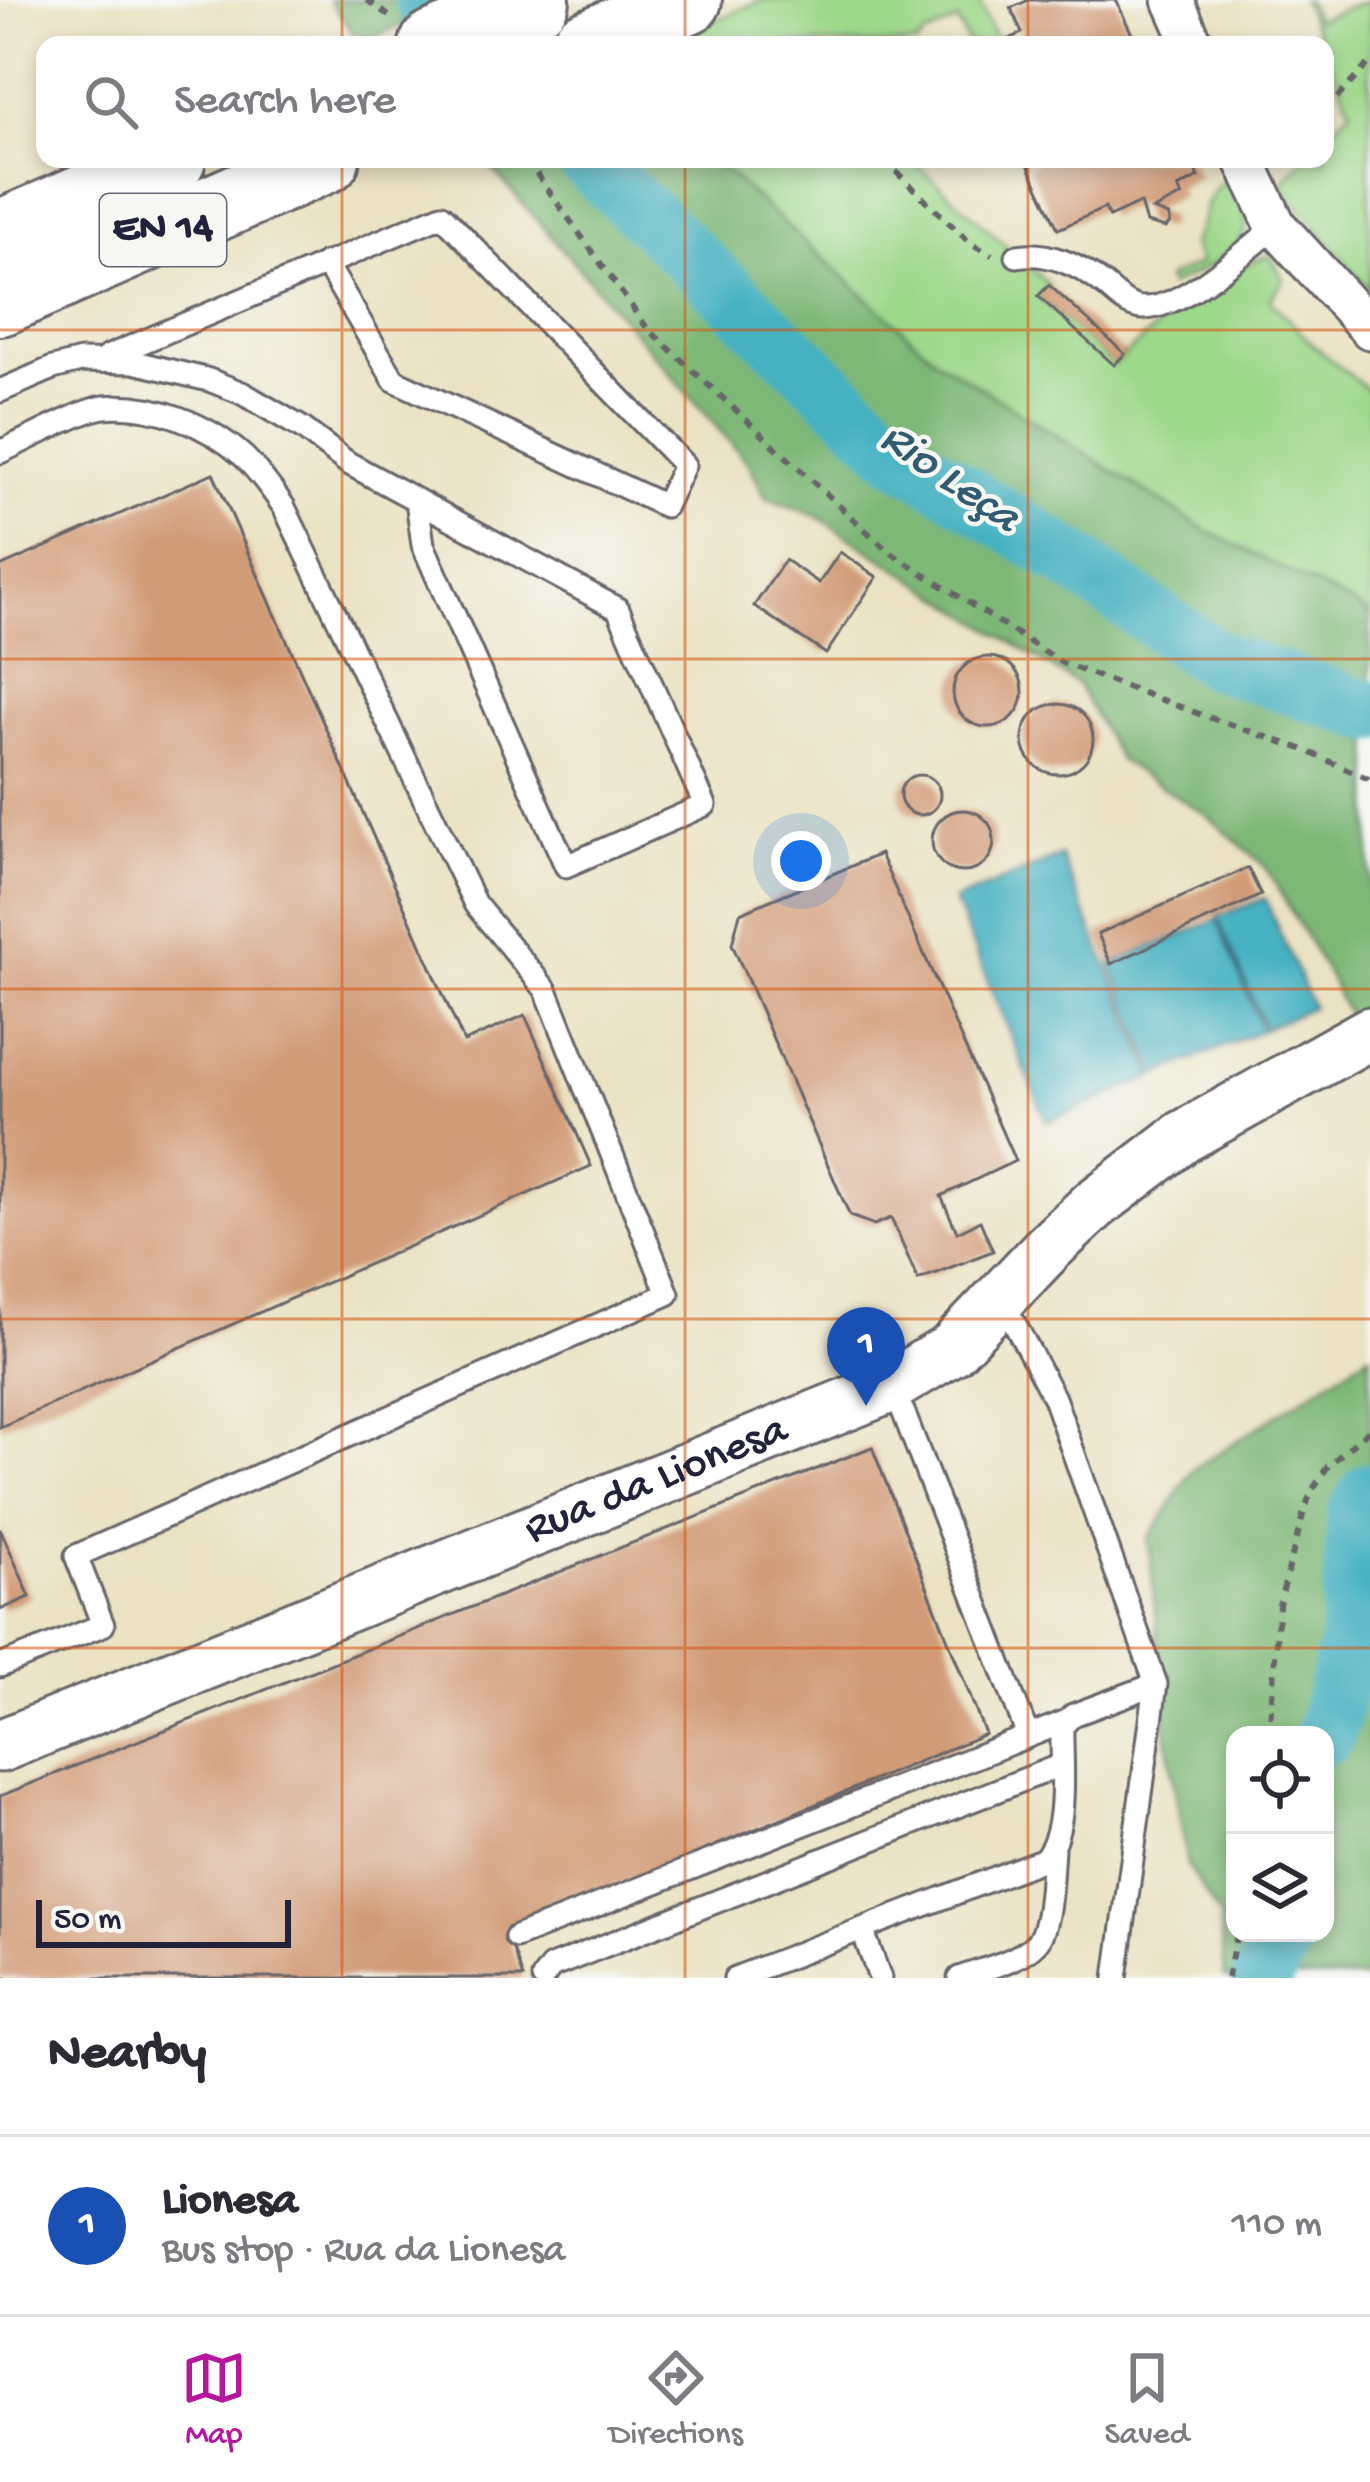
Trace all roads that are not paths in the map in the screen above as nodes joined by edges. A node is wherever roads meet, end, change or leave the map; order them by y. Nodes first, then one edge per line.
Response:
1 (536, 0) edge
2 (688, 0) edge
3 (1173, 0) edge
4 (414, 33) edge
5 (606, 36) edge
6 (1189, 36) edge
7 (151, 168) edge
8 (305, 168) edge
9 (1248, 168) edge
10 (1276, 226) junction
11 (0, 234) edge
12 (1017, 256) road end
13 (326, 263) junction
14 (0, 302) edge
15 (1370, 329) edge
16 (95, 362) junction
17 (0, 391) edge
18 (0, 452) edge
19 (417, 500) junction
20 (1370, 1033) edge
21 (1001, 1298) junction
22 (903, 1412) dead end
23 (0, 1666) edge
24 (1156, 1684) junction
25 (1067, 1720) junction
26 (1028, 1736) junction
27 (0, 1746) edge
28 (1061, 1766) junction
29 (1054, 1848) junction
30 (862, 1929) junction
31 (516, 1937) dead end
32 (740, 1977) edge
33 (543, 1978) edge
34 (880, 1978) edge
35 (959, 1978) edge
36 (1116, 1978) edge

1 - 4 highway
2 - 5 highway
3 - 6 street
7 - 11 highway, EN 14
8 - 14 highway, EN 14
9 - 10 street
10 - 12 lane
10 - 15 street
13 - 13 lane
13 - 16 lane
16 - 17 lane
16 - 19 lane
18 - 23 lane
19 - 19 lane
20 - 21 street, Rua da Lionesa
21 - 24 lane
21 - 27 street, Rua da Lionesa
22 - 26 lane
24 - 25 lane
24 - 36 lane
25 - 26 lane
25 - 28 lane
26 - 31 lane
28 - 29 lane
28 - 33 lane
29 - 30 lane
29 - 35 lane
30 - 32 lane
30 - 34 lane

